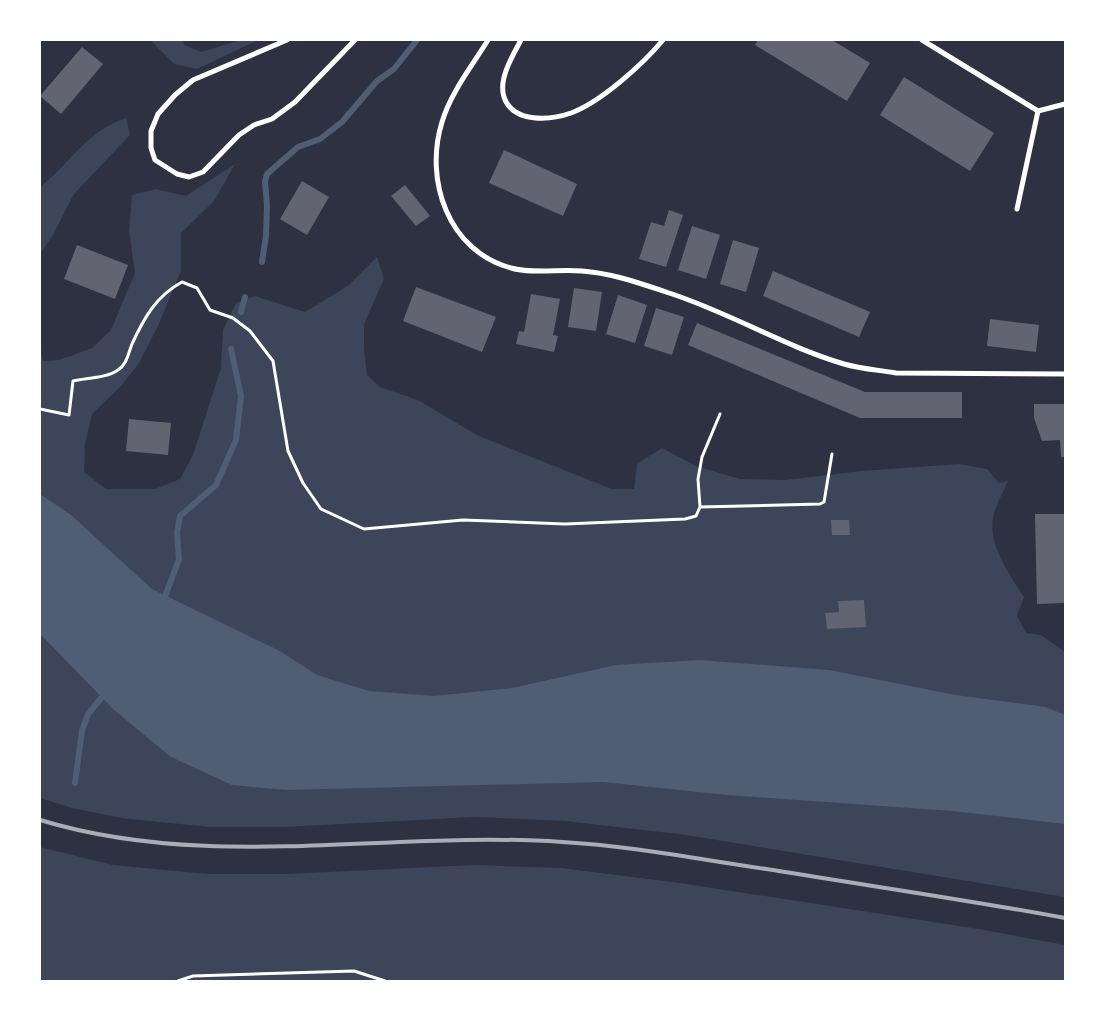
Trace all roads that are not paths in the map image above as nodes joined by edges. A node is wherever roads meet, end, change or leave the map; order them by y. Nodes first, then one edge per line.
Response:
1 (287, 40) edge
2 (355, 40) edge
3 (488, 40) edge
4 (521, 40) edge
5 (663, 40) edge
6 (922, 40) edge
7 (1065, 104) edge
8 (1038, 111) junction
9 (1017, 209) dead end
10 (1065, 374) edge

1 - 2 street
3 - 10 street
4 - 5 street
6 - 8 street
7 - 8 street
8 - 9 street

